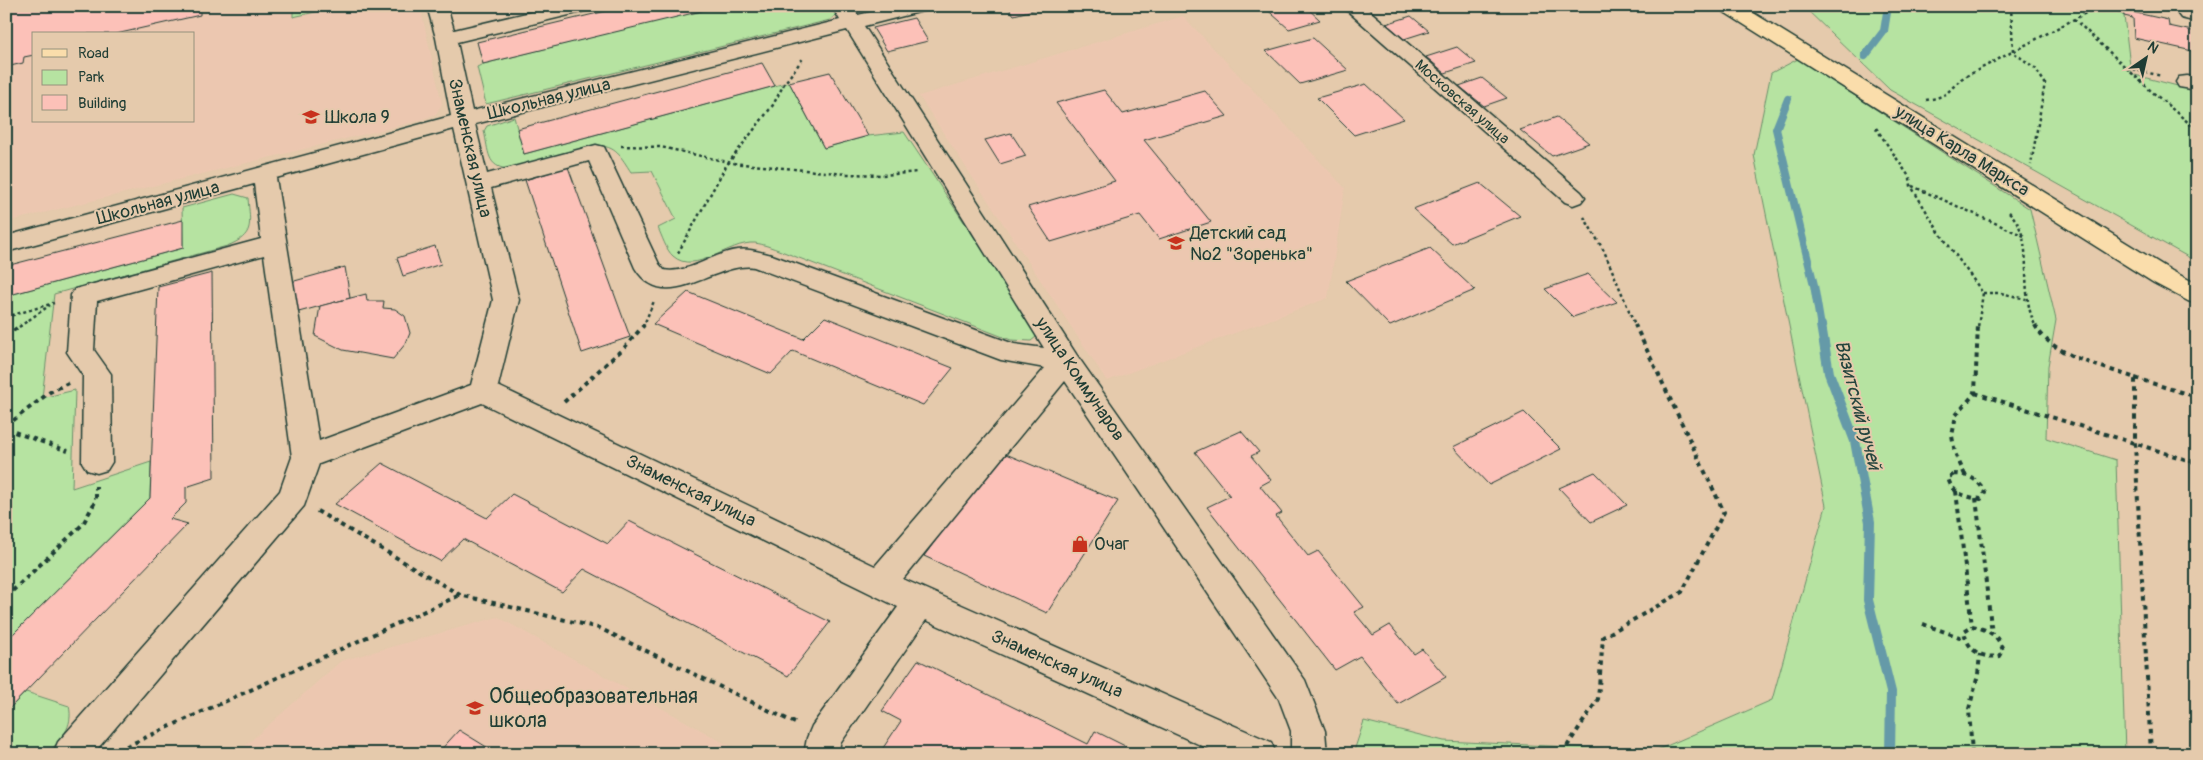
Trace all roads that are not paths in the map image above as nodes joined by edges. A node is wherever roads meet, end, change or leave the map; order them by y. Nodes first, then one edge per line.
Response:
1 (437, 6) edge
2 (920, 6) edge
3 (1352, 6) edge
4 (1728, 6) edge
5 (2188, 6) edge
6 (576, 7) edge
7 (847, 14) edge
8 (2197, 16) edge
9 (446, 38) junction
10 (462, 120) junction
11 (264, 175) junction
12 (477, 184) junction
13 (1573, 198) road end
14 (6, 244) edge
15 (274, 244) junction
16 (2197, 295) edge
17 (1066, 361) junction
18 (483, 391) junction
19 (307, 457) junction
20 (97, 462) road end
21 (880, 583) junction
22 (920, 602) junction
23 (823, 746) edge
24 (70, 754) edge
25 (1259, 754) edge
26 (1309, 754) edge

1 - 9 street, Знаменская улица
2 - 7 street, Школьная улица
3 - 13 street, Московская улица
4 - 16 main road, улица Карла Маркса
5 - 8 street
6 - 9 street
7 - 10 street, Школьная улица
7 - 17 street, улица Коммунаров
9 - 10 street, Знаменская улица
10 - 11 street, Школьная улица
10 - 12 street, Знаменская улица
11 - 14 street, Школьная улица
11 - 15 street
12 - 17 street
12 - 18 street, Знаменская улица
15 - 19 street
15 - 20 street
17 - 21 street
17 - 26 street, улица Коммунаров
18 - 19 street
18 - 21 street, Знаменская улица
19 - 24 street
21 - 22 street, Знаменская улица
22 - 23 street
22 - 25 street, Знаменская улица

